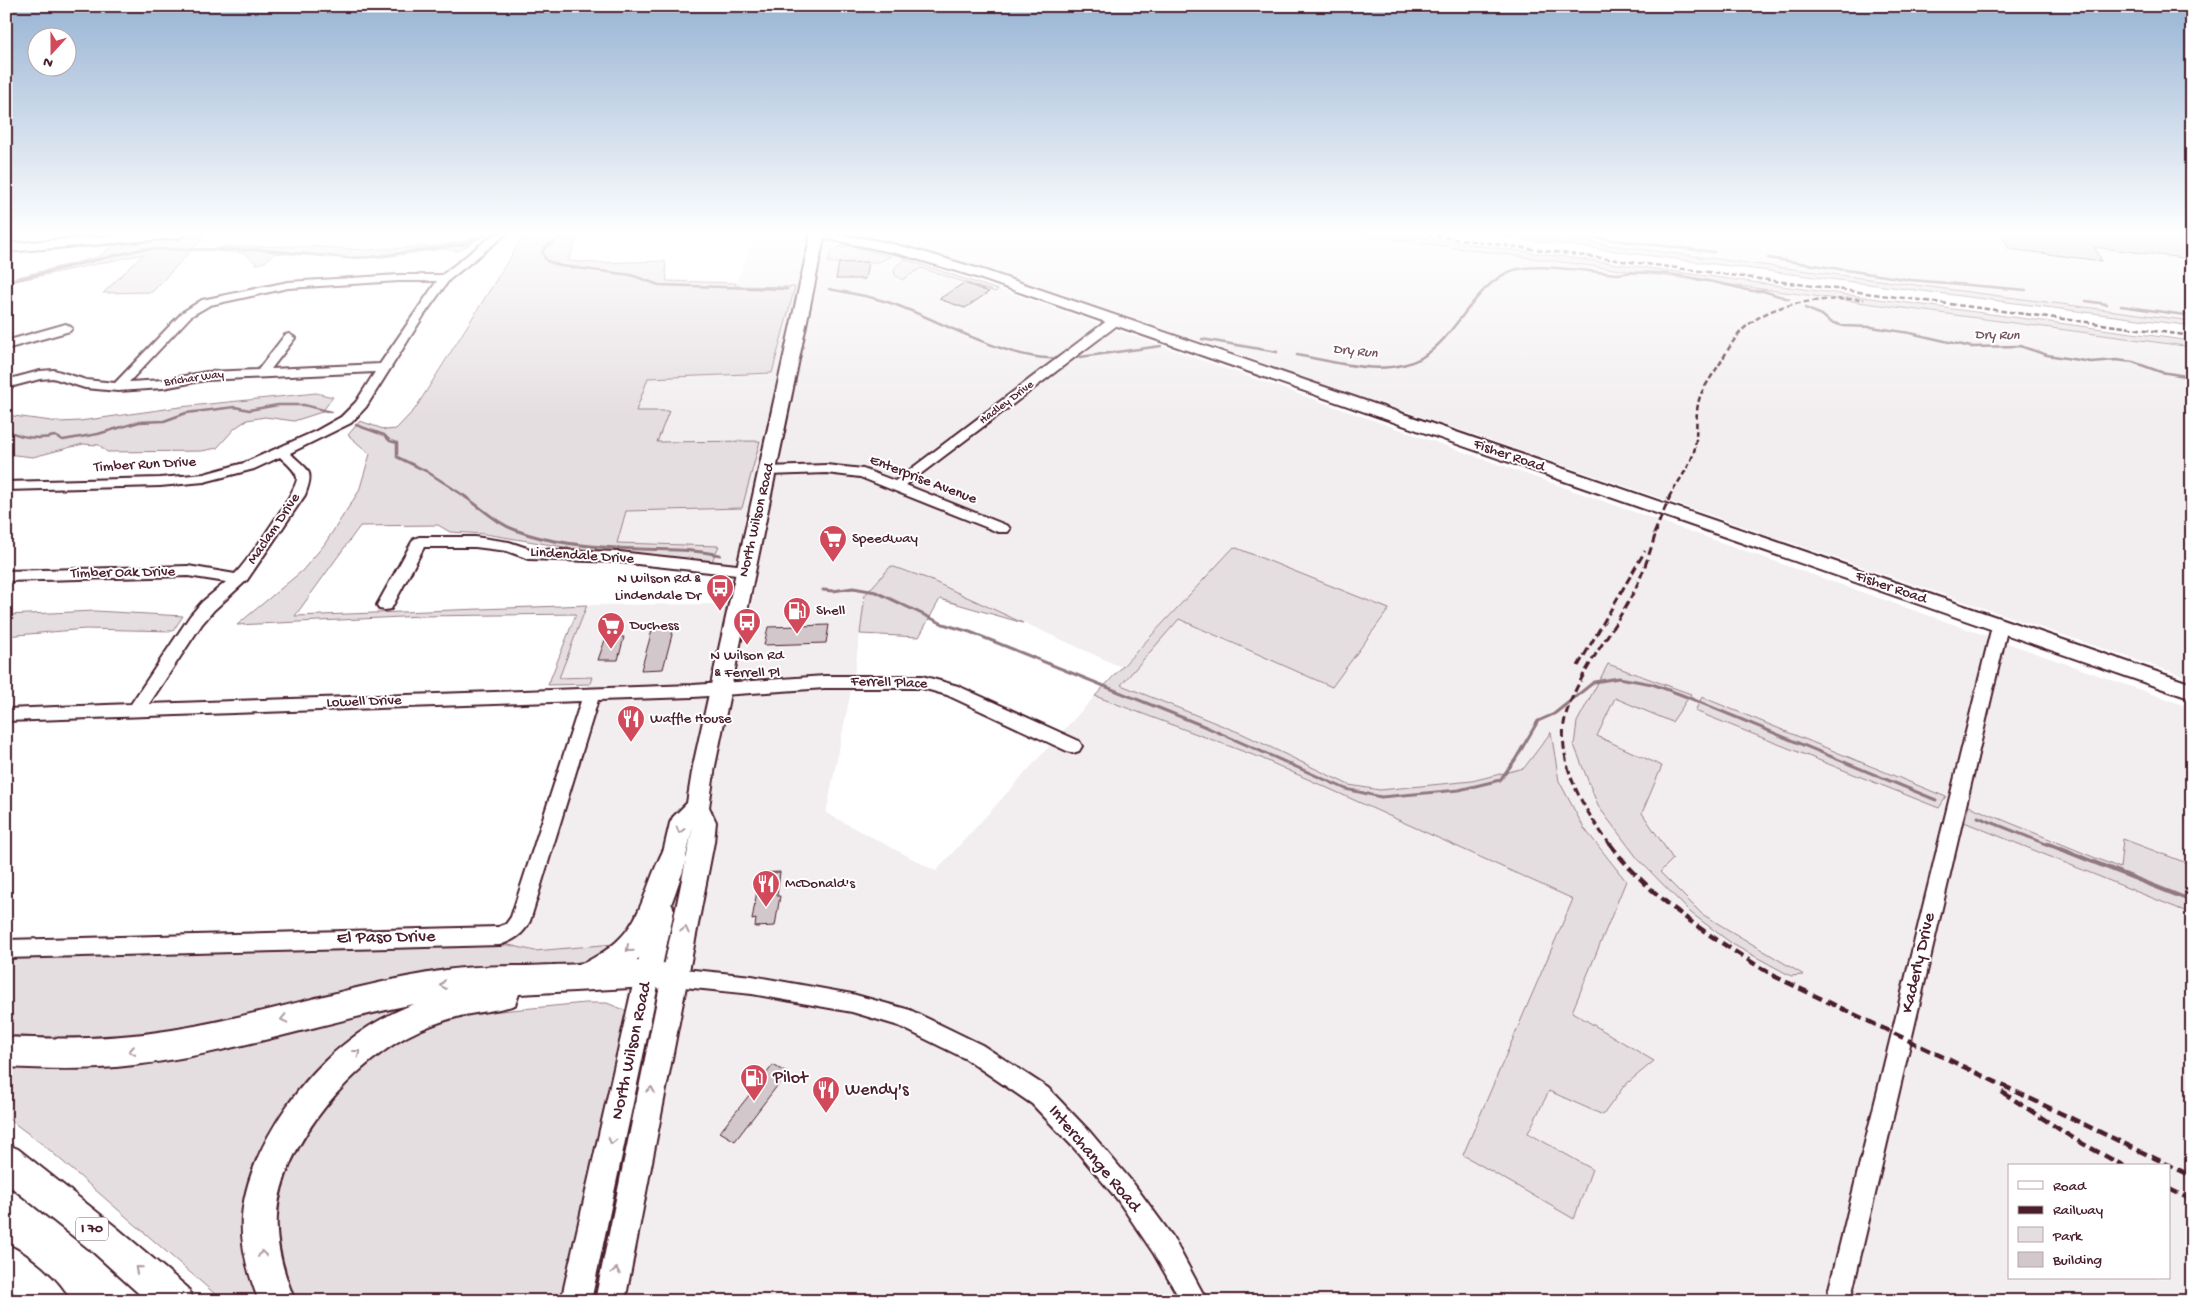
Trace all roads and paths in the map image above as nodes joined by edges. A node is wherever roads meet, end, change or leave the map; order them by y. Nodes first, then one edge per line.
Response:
1 (240, 295) edge
2 (434, 295) edge
3 (807, 295) edge
4 (1041, 295) edge
5 (1116, 320) junction
6 (66, 328) dead end
7 (289, 338) dead end
8 (6, 345) edge
9 (385, 368) junction
10 (263, 372) junction
11 (6, 384) edge
12 (118, 387) junction
13 (282, 452) junction
14 (768, 471) junction
15 (898, 485) junction
16 (6, 486) edge
17 (1003, 529) dead end
18 (419, 542) joint
19 (746, 571) junction
20 (6, 576) edge
21 (238, 580) junction
22 (385, 604) dead end
23 (2000, 626) junction
24 (721, 690) junction
25 (2192, 692) edge
26 (592, 693) junction
27 (136, 710) junction
28 (6, 715) edge
29 (1073, 746) dead end
30 (698, 807) junction
31 (673, 859) junction
32 (6, 948) edge
33 (588, 977) junction
34 (656, 980) junction
35 (6, 1052) edge
36 (6, 1161) edge
37 (6, 1262) edge
38 (51, 1301) edge
39 (175, 1301) edge
40 (277, 1301) edge
41 (576, 1301) edge
42 (610, 1301) edge
43 (1195, 1301) edge
44 (1838, 1301) edge

1 - 12 street
2 - 9 street
3 - 14 main road, North Wilson Road
4 - 5 main road, Fisher Road
5 - 15 street, Hadley Drive
5 - 23 main road, Fisher Road
6 - 8 street
7 - 10 street
9 - 10 street, Brichar Way
9 - 13 street
10 - 12 street, Brichar Way
11 - 12 street, Brichar Way
13 - 16 street, Timber Run Drive
13 - 21 street, Maclam Drive
14 - 15 street, Enterprise Avenue
14 - 19 main road, North Wilson Road
15 - 17 street, Enterprise Avenue
18 - 19 street, Lindendale Drive
18 - 22 street
19 - 24 main road, North Wilson Road
20 - 21 street, Timber Oak Drive
21 - 27 street, Maclam Drive
23 - 25 main road, Fisher Road
23 - 44 street, Kaderly Drive
24 - 26 street, Lowell Drive
24 - 29 street, Ferrell Place
24 - 30 main road, North Wilson Road
26 - 27 street, Lowell Drive
26 - 32 street, El Paso Drive
27 - 28 street, Lowell Drive
30 -> 31 main road, North Wilson Road
34 -> 30 main road, North Wilson Road
31 -> 33 highway
31 - 34 main road, North Wilson Road
33 - 34 highway
33 -> 35 highway
40 -> 34 highway
34 -> 41 main road, North Wilson Road
42 -> 34 main road, North Wilson Road
34 - 43 street, Interchange Road
39 -> 36 highway, I 70
37 - 38 highway

